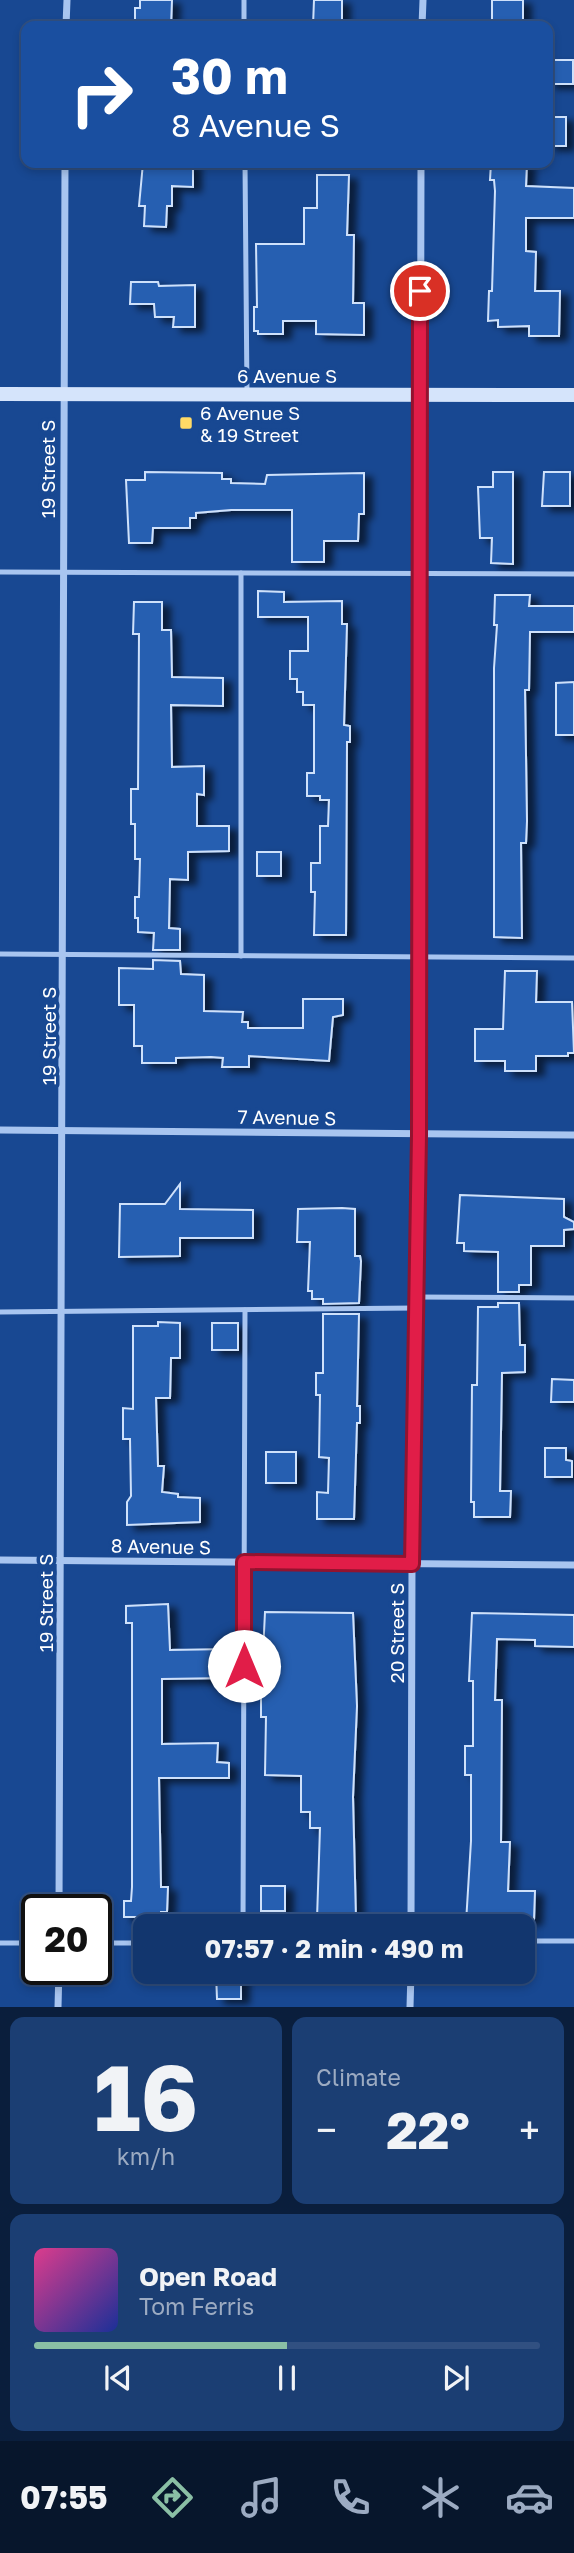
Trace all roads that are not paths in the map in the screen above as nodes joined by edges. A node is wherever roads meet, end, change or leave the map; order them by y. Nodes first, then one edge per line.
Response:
1 (66, 0) edge
2 (244, 0) edge
3 (423, 0) edge
4 (66, 21) edge
5 (244, 21) edge
6 (422, 21) edge
7 (65, 168) edge
8 (246, 168) edge
9 (421, 168) edge
10 (0, 394) edge
11 (62, 394) junction
12 (247, 394) junction
13 (419, 394) junction
14 (574, 395) edge
15 (0, 572) edge
16 (63, 573) junction
17 (240, 573) junction
18 (420, 573) junction
19 (574, 574) edge
20 (0, 954) edge
21 (63, 954) junction
22 (241, 956) junction
23 (419, 957) junction
24 (574, 958) edge
25 (0, 1130) edge
26 (64, 1130) junction
27 (419, 1135) junction
28 (574, 1135) edge
29 (416, 1297) junction
30 (574, 1298) edge
31 (416, 1308) junction
32 (246, 1310) junction
33 (0, 1312) edge
34 (62, 1313) junction
35 (0, 1560) edge
36 (61, 1560) junction
37 (244, 1562) junction
38 (412, 1564) junction
39 (574, 1565) edge
40 (59, 1894) edge
41 (243, 1914) edge
42 (411, 1914) edge
43 (535, 1941) edge
44 (574, 1941) edge
45 (0, 1943) edge
46 (21, 1943) edge
47 (112, 1943) edge
48 (133, 1943) edge
49 (411, 1984) edge
50 (59, 1985) edge
51 (58, 2007) edge
52 (410, 2007) edge

1 - 4 street
2 - 5 lane
3 - 6 street
7 - 11 street, 19 Street S
8 - 12 lane
9 - 13 street, 20 Street S
10 - 11 main road, 6 Avenue S
11 - 12 main road, 6 Avenue S
11 - 16 street, 19 Street S
12 - 13 main road, 6 Avenue S
13 - 14 main road, 6 Avenue S
13 - 18 street, 20 Street S
15 - 16 lane
16 - 17 lane
16 - 21 street, 19 Street S
17 - 18 lane
17 - 22 lane
18 - 19 lane
18 - 23 street, 20 Street S
20 - 21 lane
21 - 22 lane
21 - 26 street, 19 Street S
22 - 23 lane
23 - 24 lane
23 - 27 street, 20 Street S
25 - 26 street, 7 Avenue S
26 - 27 street, 7 Avenue S
26 - 34 street, 19 Street S
27 - 28 street, 7 Avenue S
27 - 29 street, 20 Street S
29 - 30 lane
29 - 31 street, 20 Street S
31 - 32 lane
31 - 38 street, 20 Street S
32 - 34 lane
32 - 37 lane
33 - 34 lane
34 - 36 street, 19 Street S
35 - 36 street, 8 Avenue S
36 - 37 street, 8 Avenue S
36 - 40 street, 19 Street S
37 - 38 street, 8 Avenue S
37 - 41 lane
38 - 39 street, 8 Avenue S
38 - 42 street, 20 Street S
43 - 44 lane
45 - 46 lane
47 - 48 lane
49 - 52 street
50 - 51 street

